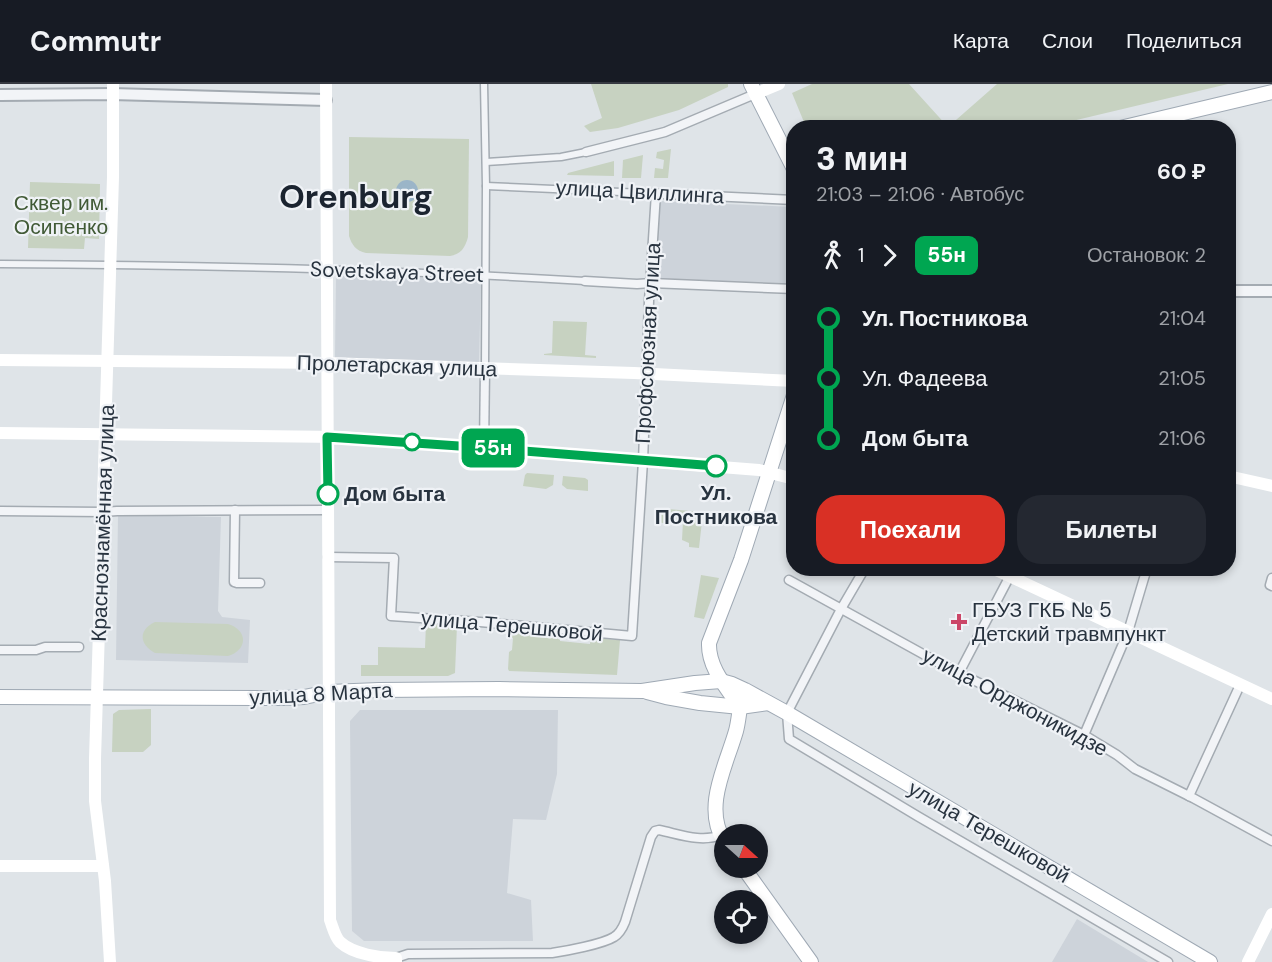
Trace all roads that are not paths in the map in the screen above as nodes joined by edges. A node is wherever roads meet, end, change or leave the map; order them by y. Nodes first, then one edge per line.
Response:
1 (326, 84) edge
2 (484, 84) edge
3 (778, 84) edge
4 (112, 89) edge
5 (753, 89) edge
6 (1272, 92) edge
7 (0, 95) edge
8 (326, 100) junction
9 (1154, 120) edge
10 (586, 152) joint
11 (786, 153) edge
12 (486, 162) junction
13 (486, 186) junction
14 (644, 193) joint
15 (656, 194) junction
16 (786, 200) edge
17 (0, 264) edge
18 (110, 264) junction
19 (327, 270) junction
20 (486, 275) junction
21 (585, 281) joint
22 (651, 283) junction
23 (786, 289) edge
24 (1236, 291) edge
25 (1272, 291) edge
26 (0, 360) edge
27 (108, 362) junction
28 (327, 363) junction
29 (485, 369) junction
30 (647, 374) junction
31 (786, 381) edge
32 (786, 418) edge
33 (0, 433) edge
34 (106, 434) junction
35 (327, 437) junction
36 (484, 448) junction
37 (643, 461) junction
38 (768, 471) junction
39 (786, 476) edge
40 (1236, 478) edge
41 (1272, 486) edge
42 (235, 510) junction
43 (328, 510) junction
44 (0, 511) edge
45 (103, 512) junction
46 (328, 557) junction
47 (860, 576) edge
48 (1010, 576) edge
49 (1018, 576) edge
50 (1145, 576) edge
51 (789, 580) dead end
52 (260, 583) dead end
53 (841, 609) junction
54 (1128, 632) junction
55 (632, 636) joint
56 (79, 647) dead end
57 (0, 650) edge
58 (959, 674) junction
59 (721, 681) junction
60 (1240, 685) junction
61 (746, 690) junction
62 (642, 691) junction
63 (329, 692) junction
64 (0, 697) edge
65 (96, 697) junction
66 (1272, 699) edge
67 (768, 703) junction
68 (740, 707) junction
69 (787, 713) junction
70 (1084, 735) junction
71 (1189, 796) junction
72 (718, 824) edge
73 (714, 838) edge
74 (1272, 841) edge
75 (0, 866) edge
76 (103, 866) junction
77 (751, 878) edge
78 (1272, 914) edge
79 (565, 951) junction
80 (396, 960) edge
81 (110, 962) edge
82 (566, 962) edge
83 (811, 962) edge
84 (1168, 962) edge
85 (1210, 962) edge
86 (1248, 962) edge

1 - 8 main road
2 - 12 street
3 - 5 main road
4 - 7 street
4 - 8 street
4 - 18 main road, Краснознамённая улица
5 - 10 street
5 - 11 main road
6 - 9 main road
8 - 19 main road
10 - 12 street
12 - 13 street
13 - 14 street, улица Цвиллинга
13 - 20 street
14 - 15 street, улица Цвиллинга
15 - 16 street, улица Цвиллинга
15 - 22 street, Профсоюзная улица
17 - 18 street, Sovetskaya Street
18 - 19 street, Sovetskaya Street
18 - 27 main road, Краснознамённая улица
19 - 20 street, Sovetskaya Street
19 - 28 main road
20 - 21 street, Sovetskaya Street
20 - 29 street
21 - 22 street, Sovetskaya Street
22 - 23 street, Sovetskaya Street
22 - 30 street, Профсоюзная улица
24 - 25 street
26 - 27 main road, Пролетарская улица
27 - 28 main road, Пролетарская улица
27 - 34 main road, Краснознамённая улица
28 - 29 main road, Пролетарская улица
28 - 35 main road
29 - 30 main road, Пролетарская улица
29 - 36 street
30 - 31 main road, Пролетарская улица
30 - 37 street, Профсоюзная улица
32 - 38 main road
33 - 34 main road
34 - 35 main road
34 - 45 main road, Краснознамённая улица
35 - 36 main road
35 - 43 main road
36 - 37 main road
37 - 38 main road
37 - 55 street, Профсоюзная улица
38 - 39 main road
38 - 59 main road
40 - 41 main road
42 - 43 street
42 - 45 street
42 - 52 street
43 - 46 main road
44 - 45 street
45 - 65 main road, Краснознамённая улица
46 - 55 street, улица Терешковой
46 - 63 main road
47 - 53 street
48 - 58 street
49 - 54 main road
50 - 54 street
51 - 53 street, улица Орджоникидзе
53 - 58 street, улица Орджоникидзе
53 - 69 street
54 - 60 main road
54 - 70 street
56 - 57 street
58 - 70 street, улица Орджоникидзе
59 - 61 main road, улица Терешковой
59 - 62 main road, улица 8 Марта
59 - 68 main road
60 - 66 main road
60 - 71 street
61 - 67 main road, улица Терешковой
61 - 68 main road
62 - 63 main road, улица 8 Марта
62 - 68 main road, улица 8 Марта
63 - 65 main road, улица 8 Марта
63 - 80 main road
64 - 65 main road, улица 8 Марта
65 - 76 main road, Краснознамённая улица
67 - 68 main road
67 - 69 main road, улица Терешковой
68 - 72 main road
69 - 84 street
69 - 85 main road, улица Терешковой
70 - 71 street, улица Орджоникидзе
71 - 74 street, улица Орджоникидзе
73 - 79 street
75 - 76 main road
76 - 81 main road, Краснознамённая улица
77 - 83 main road
78 - 86 main road
79 - 80 street
79 - 82 street

